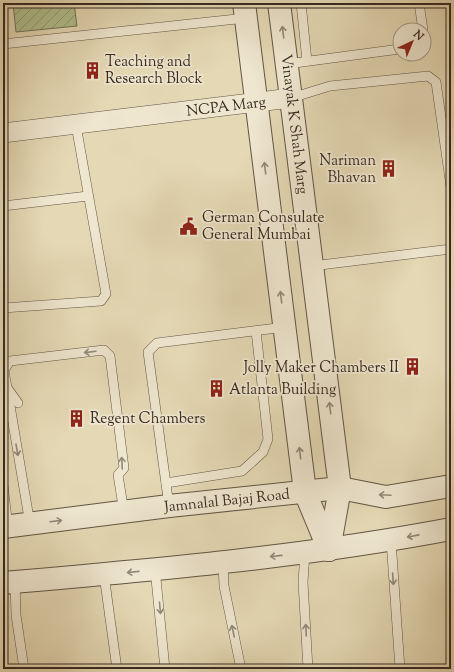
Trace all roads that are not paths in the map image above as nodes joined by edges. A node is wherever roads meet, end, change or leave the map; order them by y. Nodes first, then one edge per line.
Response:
1 (280, 3) edge
2 (301, 3) edge
3 (419, 3) edge
4 (245, 10) edge
5 (422, 22) edge
6 (3, 44) edge
7 (392, 51) edge
8 (297, 63) junction
9 (291, 98) junction
10 (257, 102) junction
11 (76, 125) junction
12 (3, 133) edge
13 (451, 187) edge
14 (88, 196) junction
15 (3, 206) edge
16 (451, 249) edge
17 (312, 266) junction
18 (3, 308) edge
19 (285, 327) junction
20 (256, 331) junction
21 (7, 386) junction
22 (18, 403) dead end
23 (166, 483) junction
24 (3, 485) edge
25 (451, 486) edge
26 (340, 488) junction
27 (305, 492) junction
28 (4, 497) edge
29 (169, 506) junction
30 (124, 513) junction
31 (30, 524) junction
32 (6, 527) edge
33 (451, 529) edge
34 (391, 540) junction
35 (329, 550) junction
36 (305, 553) junction
37 (223, 562) junction
38 (155, 569) junction
39 (104, 575) junction
40 (9, 582) edge
41 (24, 669) edge
42 (117, 669) edge
43 (165, 669) edge
44 (241, 669) edge
45 (308, 669) edge
46 (400, 669) edge

8 -> 1 street, Vinayak K Shah Marg
2 - 8 lane
3 - 5 lane
4 - 6 lane
4 - 10 street
7 - 8 lane
8 - 9 street, Vinayak K Shah Marg
9 - 10 street, NCPA Marg
9 - 13 lane, NCPA Marg
9 - 17 street, Vinayak K Shah Marg
10 - 11 street, NCPA Marg
19 -> 10 street
11 - 12 street, NCPA Marg
11 - 14 lane
14 - 15 lane
14 - 18 lane
16 - 17 lane
26 -> 17 street, Vinayak K Shah Marg
19 - 20 lane
27 -> 19 street
20 - 23 lane
20 - 23 lane
21 - 22 lane
30 -> 21 lane
21 -> 31 lane
23 - 29 lane
24 - 28 lane
25 -> 26 street, Jamnalal Bajaj Road
26 - 27 street, Jamnalal Bajaj Road
26 - 35 street, Vinayak K Shah Marg
27 - 29 street, Jamnalal Bajaj Road
27 - 35 street
28 - 32 lane
29 - 30 street, Jamnalal Bajaj Road
31 -> 30 street, Jamnalal Bajaj Road
31 - 32 street, Jamnalal Bajaj Road
33 -> 34 street
34 - 35 street
34 -> 46 lane
35 - 36 street
36 -> 37 street
45 -> 36 lane
37 - 38 street
44 -> 37 lane
38 -> 39 street
38 -> 43 lane
39 - 40 street
39 - 42 lane
40 - 41 lane

